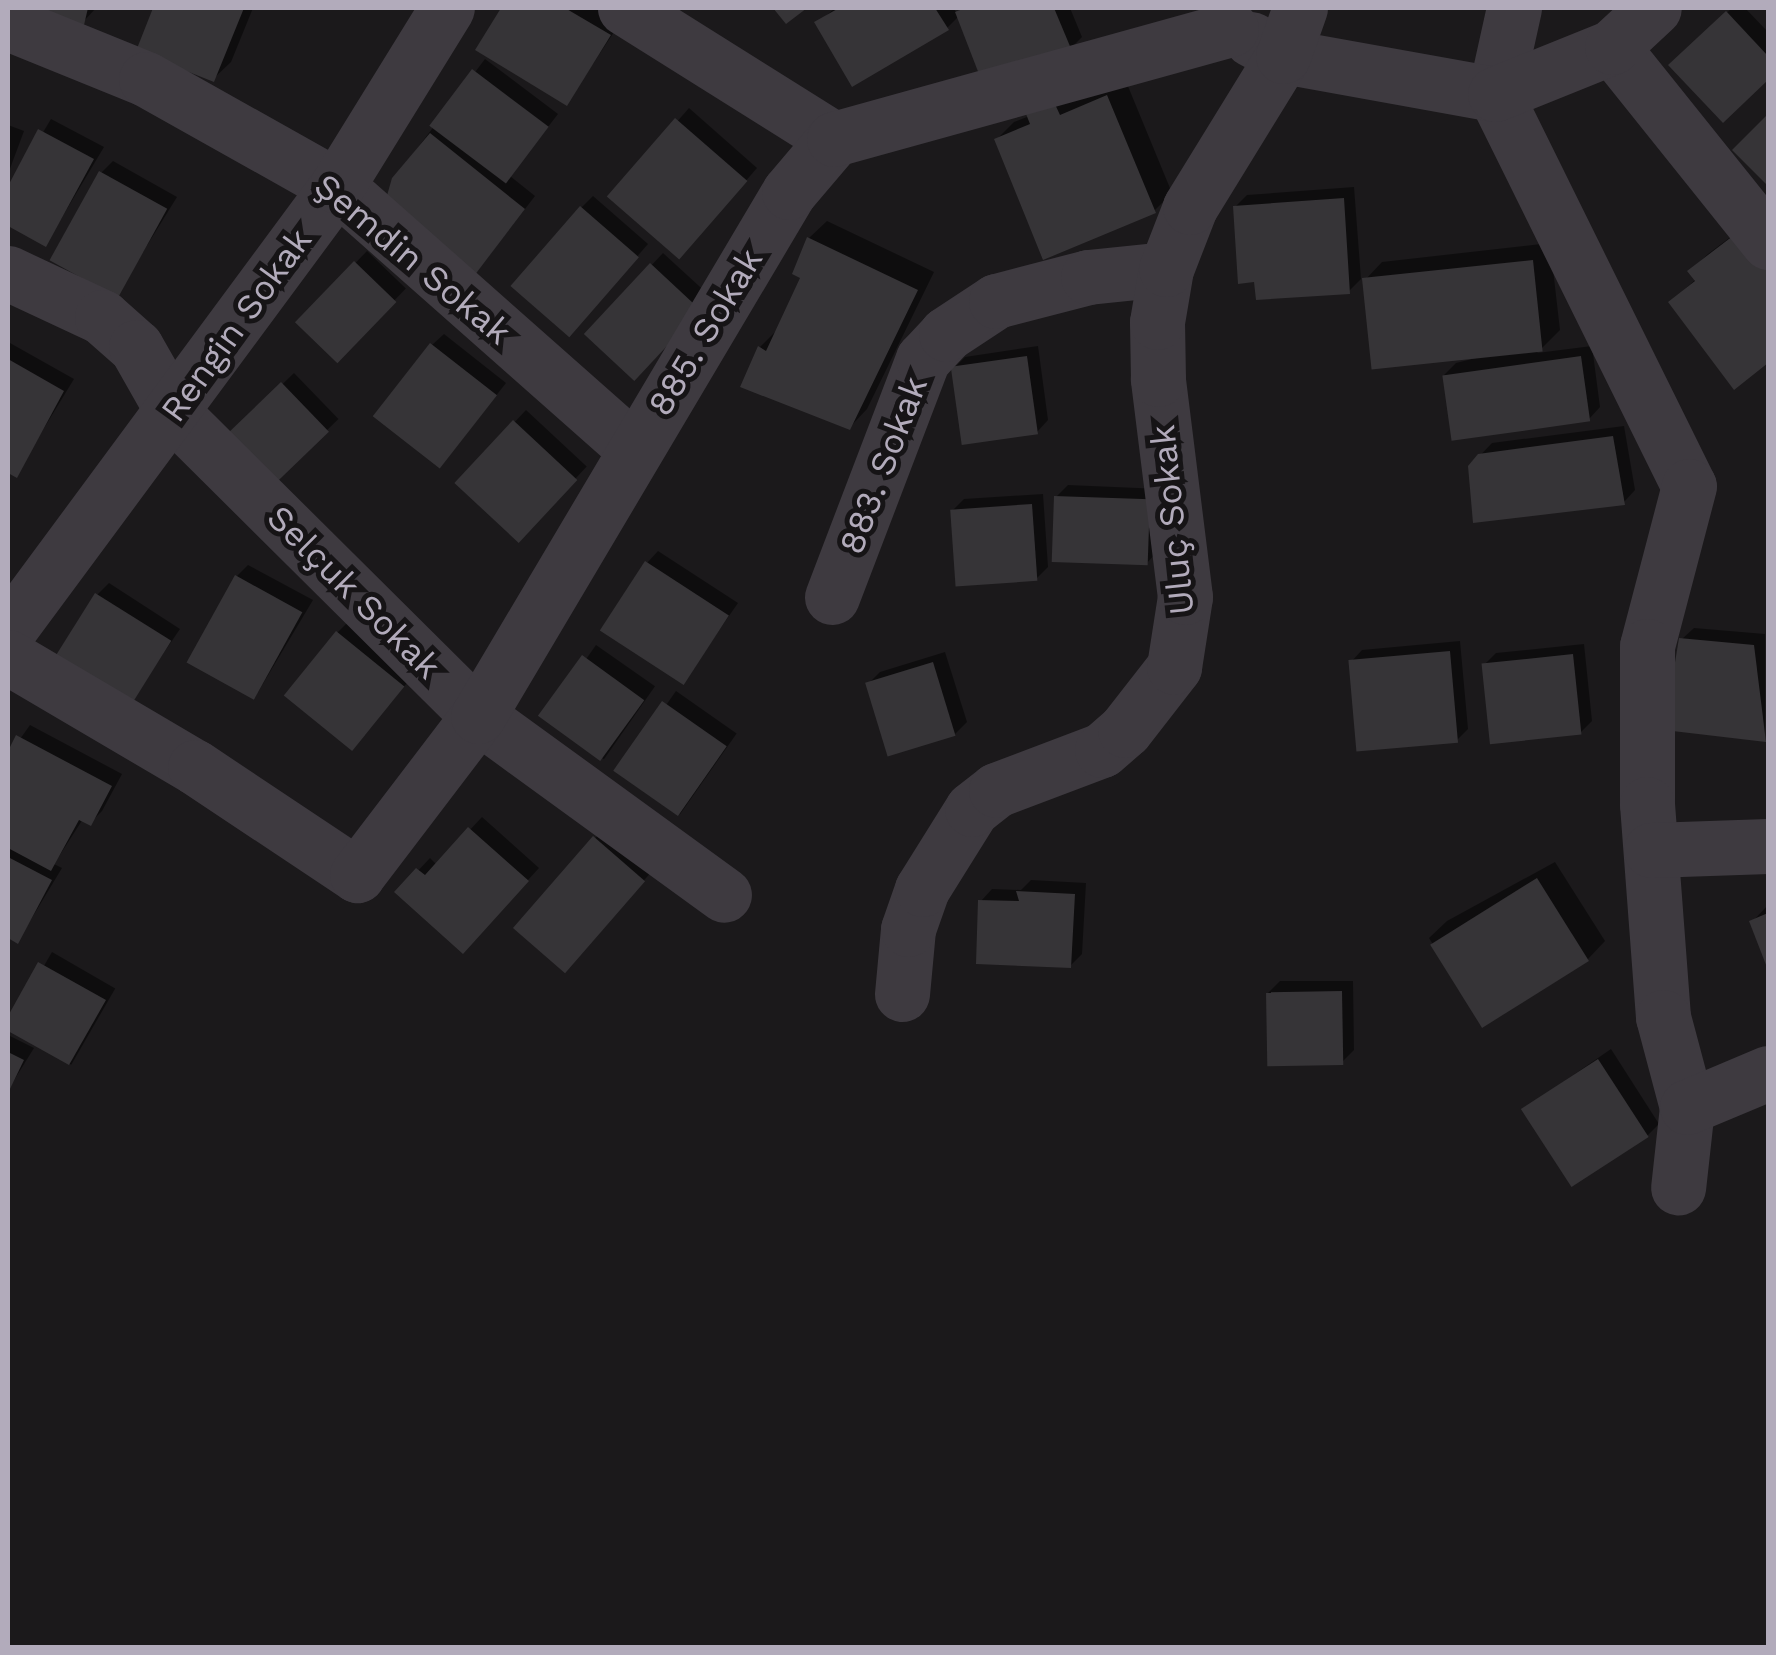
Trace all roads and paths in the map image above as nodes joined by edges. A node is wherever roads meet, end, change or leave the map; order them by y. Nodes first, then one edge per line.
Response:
1 (448, 8) edge
2 (626, 8) edge
3 (1514, 8) edge
4 (1654, 8) edge
5 (1207, 18) edge
6 (8, 22) edge
7 (1291, 32) edge
8 (1612, 48) junction
9 (1495, 94) junction
10 (834, 139) junction
11 (336, 186) junction
12 (1768, 242) edge
13 (1166, 268) junction
14 (8, 273) edge
15 (174, 414) junction
16 (635, 450) junction
17 (832, 596) dead end
18 (8, 631) edge
19 (8, 657) edge
20 (478, 716) junction
21 (1768, 846) edge
22 (1651, 850) junction
23 (724, 896) dead end
24 (902, 994) dead end
25 (1768, 1073) edge
26 (1688, 1107) junction
27 (1678, 1188) dead end

1 - 11 street, Rengin Sokak
2 - 10 street
3 - 9 street
4 - 8 street
5 - 7 street
5 - 10 street
6 - 11 street, Şemdin Sokak
7 - 9 street
7 - 13 street, Uluç Sokak
8 - 9 street
8 - 12 street
9 - 22 street
10 - 16 street, 885. Sokak
11 - 15 street, Rengin Sokak
11 - 16 street, Şemdin Sokak
13 - 17 street, 883. Sokak
13 - 24 street, Uluç Sokak
14 - 15 street, Selçuk Sokak
15 - 18 street, Rengin Sokak
15 - 20 street, Selçuk Sokak
16 - 20 street, 885. Sokak
19 - 20 street, 885. Sokak
20 - 23 street, Selçuk Sokak
21 - 22 street
22 - 26 street
25 - 26 street
26 - 27 street

